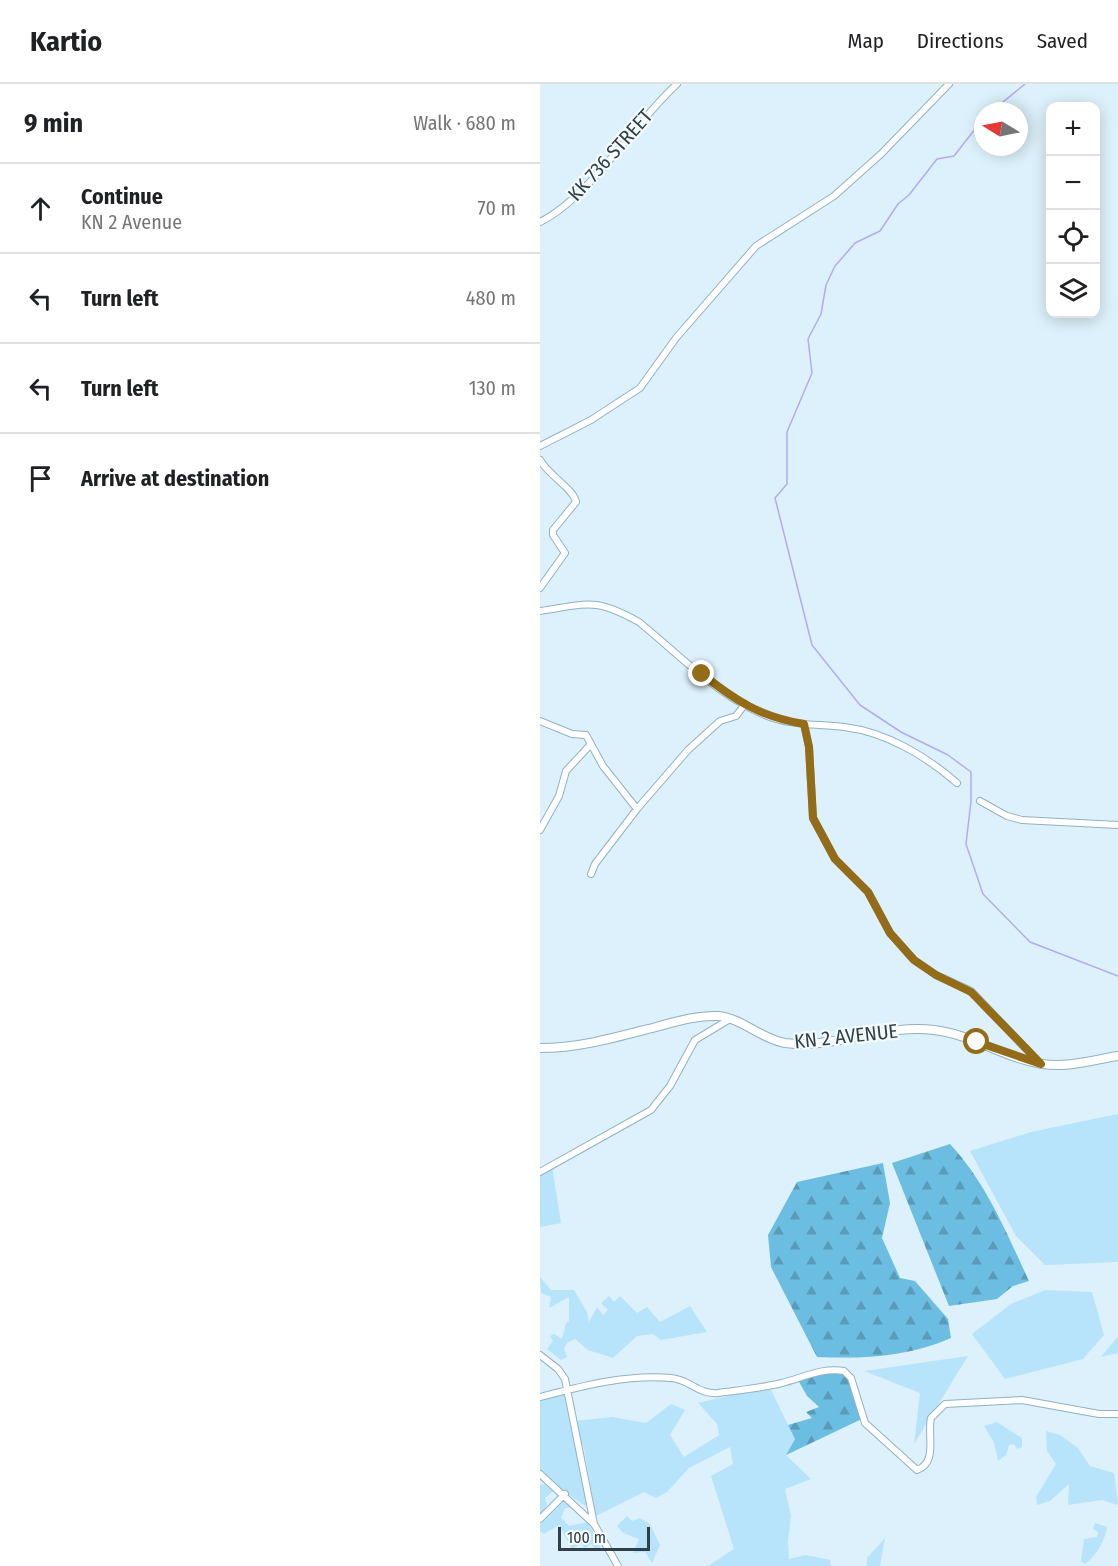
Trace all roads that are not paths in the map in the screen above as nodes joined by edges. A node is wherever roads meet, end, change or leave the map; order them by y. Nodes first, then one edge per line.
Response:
1 (677, 84) edge
2 (949, 84) edge
3 (540, 222) edge
4 (540, 446) edge
5 (540, 460) edge
6 (540, 588) edge
7 (540, 611) edge
8 (745, 704) junction
9 (540, 721) edge
10 (804, 724) junction
11 (591, 744) junction
12 (957, 783) dead end
13 (980, 801) dead end
14 (637, 808) junction
15 (1118, 825) edge
16 (540, 830) edge
17 (591, 873) dead end
18 (730, 1018) junction
19 (540, 1048) edge
20 (1118, 1056) edge
21 (1041, 1064) junction
22 (540, 1173) edge
23 (540, 1355) edge
24 (567, 1390) junction
25 (540, 1397) edge
26 (1118, 1414) edge
27 (540, 1474) edge
28 (565, 1494) junction
29 (540, 1519) edge
30 (594, 1524) junction
31 (618, 1566) edge

1 - 3 street, KK 736 STREET
2 - 4 street
5 - 6 street
7 - 8 street
8 - 10 street
8 - 14 street
9 - 11 street
10 - 12 street
10 - 21 street
11 - 14 street
11 - 16 street
13 - 15 street
14 - 17 street
18 - 19 main road, KN 2 AVENUE
18 - 21 main road, KN 2 AVENUE
18 - 22 street
20 - 21 main road, KN 2 AVENUE
23 - 24 street
24 - 25 street
24 - 26 street
24 - 30 street
27 - 28 street
28 - 29 street
28 - 30 street
30 - 31 street

